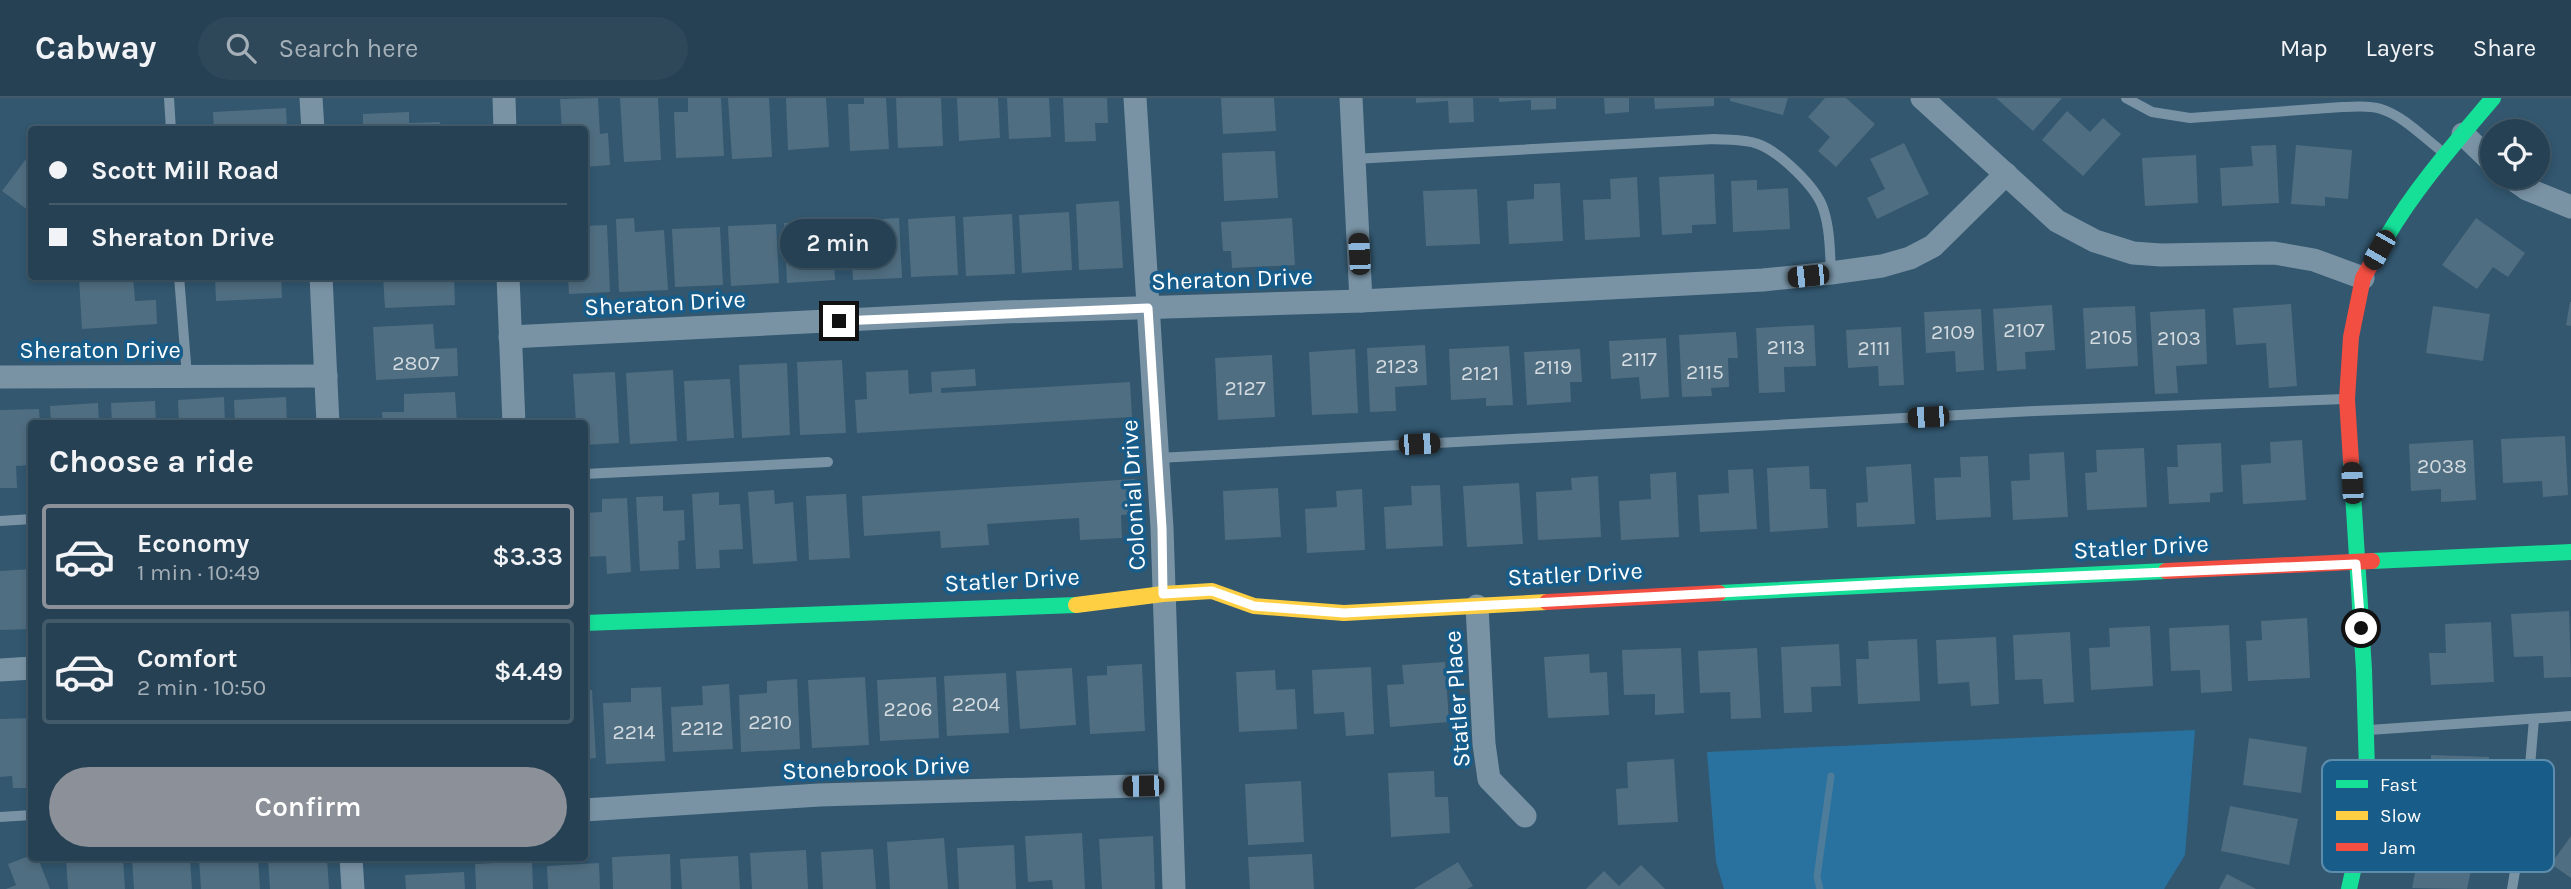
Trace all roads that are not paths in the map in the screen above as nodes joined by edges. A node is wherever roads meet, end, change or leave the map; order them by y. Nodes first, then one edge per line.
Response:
1 (169, 98) edge
2 (311, 98) edge
3 (504, 98) edge
4 (1135, 98) edge
5 (1351, 98) edge
6 (1922, 98) edge
7 (2126, 98) edge
8 (2493, 98) edge
9 (171, 126) edge
10 (313, 126) edge
11 (505, 126) edge
12 (2463, 134) junction
13 (2480, 150) edge
14 (2445, 154) junction
15 (1354, 159) junction
16 (2006, 174) junction
17 (2527, 189) edge
18 (2571, 207) edge
19 (1831, 274) junction
20 (2363, 278) junction
21 (179, 280) edge
22 (321, 280) edge
23 (508, 280) edge
24 (1362, 301) junction
25 (1148, 308) junction
26 (510, 337) junction
27 (187, 376) junction
28 (326, 376) junction
29 (0, 377) edge
30 (2347, 399) junction
31 (328, 420) edge
32 (514, 420) edge
33 (1158, 458) junction
34 (828, 462) dead end
35 (588, 474) edge
36 (28, 519) edge
37 (0, 521) edge
38 (2571, 552) edge
39 (2356, 564) junction
40 (1163, 594) junction
41 (1477, 606) junction
42 (588, 623) edge
43 (28, 668) edge
44 (0, 670) edge
45 (2571, 716) edge
46 (2534, 719) junction
47 (2366, 730) junction
48 (2367, 760) edge
49 (2530, 760) edge
50 (1170, 785) junction
51 (588, 810) edge
52 (28, 815) edge
53 (1525, 816) dead end
54 (0, 817) edge
55 (351, 861) edge
56 (353, 889) edge
57 (1174, 889) edge

1 - 9 lane
2 - 10 street
3 - 11 street
4 - 25 street, Colonial Drive
5 - 15 street
6 - 16 street
7 - 14 lane
8 - 12 street
12 - 13 street
12 - 14 street
14 - 20 street
15 - 19 lane
15 - 24 street
16 - 19 street, Sheraton Drive
16 - 20 street
17 - 18 street
19 - 24 street, Sheraton Drive
20 - 30 street
21 - 27 lane
22 - 28 street
23 - 26 street
24 - 25 street, Sheraton Drive
25 - 26 street, Sheraton Drive
25 - 33 street, Colonial Drive
26 - 32 street
27 - 28 street, Sheraton Drive
27 - 29 street, Sheraton Drive
28 - 31 street
30 - 33 lane
30 - 39 street
33 - 40 street, Colonial Drive
34 - 35 lane
36 - 37 lane
38 - 39 street, Statler Drive
39 - 41 street, Statler Drive
39 - 47 street
40 - 41 street, Statler Drive
40 - 42 street, Statler Drive
40 - 50 street, Colonial Drive
41 - 53 street, Statler Place
43 - 44 street
45 - 46 lane
46 - 47 lane
46 - 49 lane
47 - 48 street
50 - 51 street, Stonebrook Drive
50 - 57 street, Colonial Drive
52 - 54 lane
55 - 56 street

